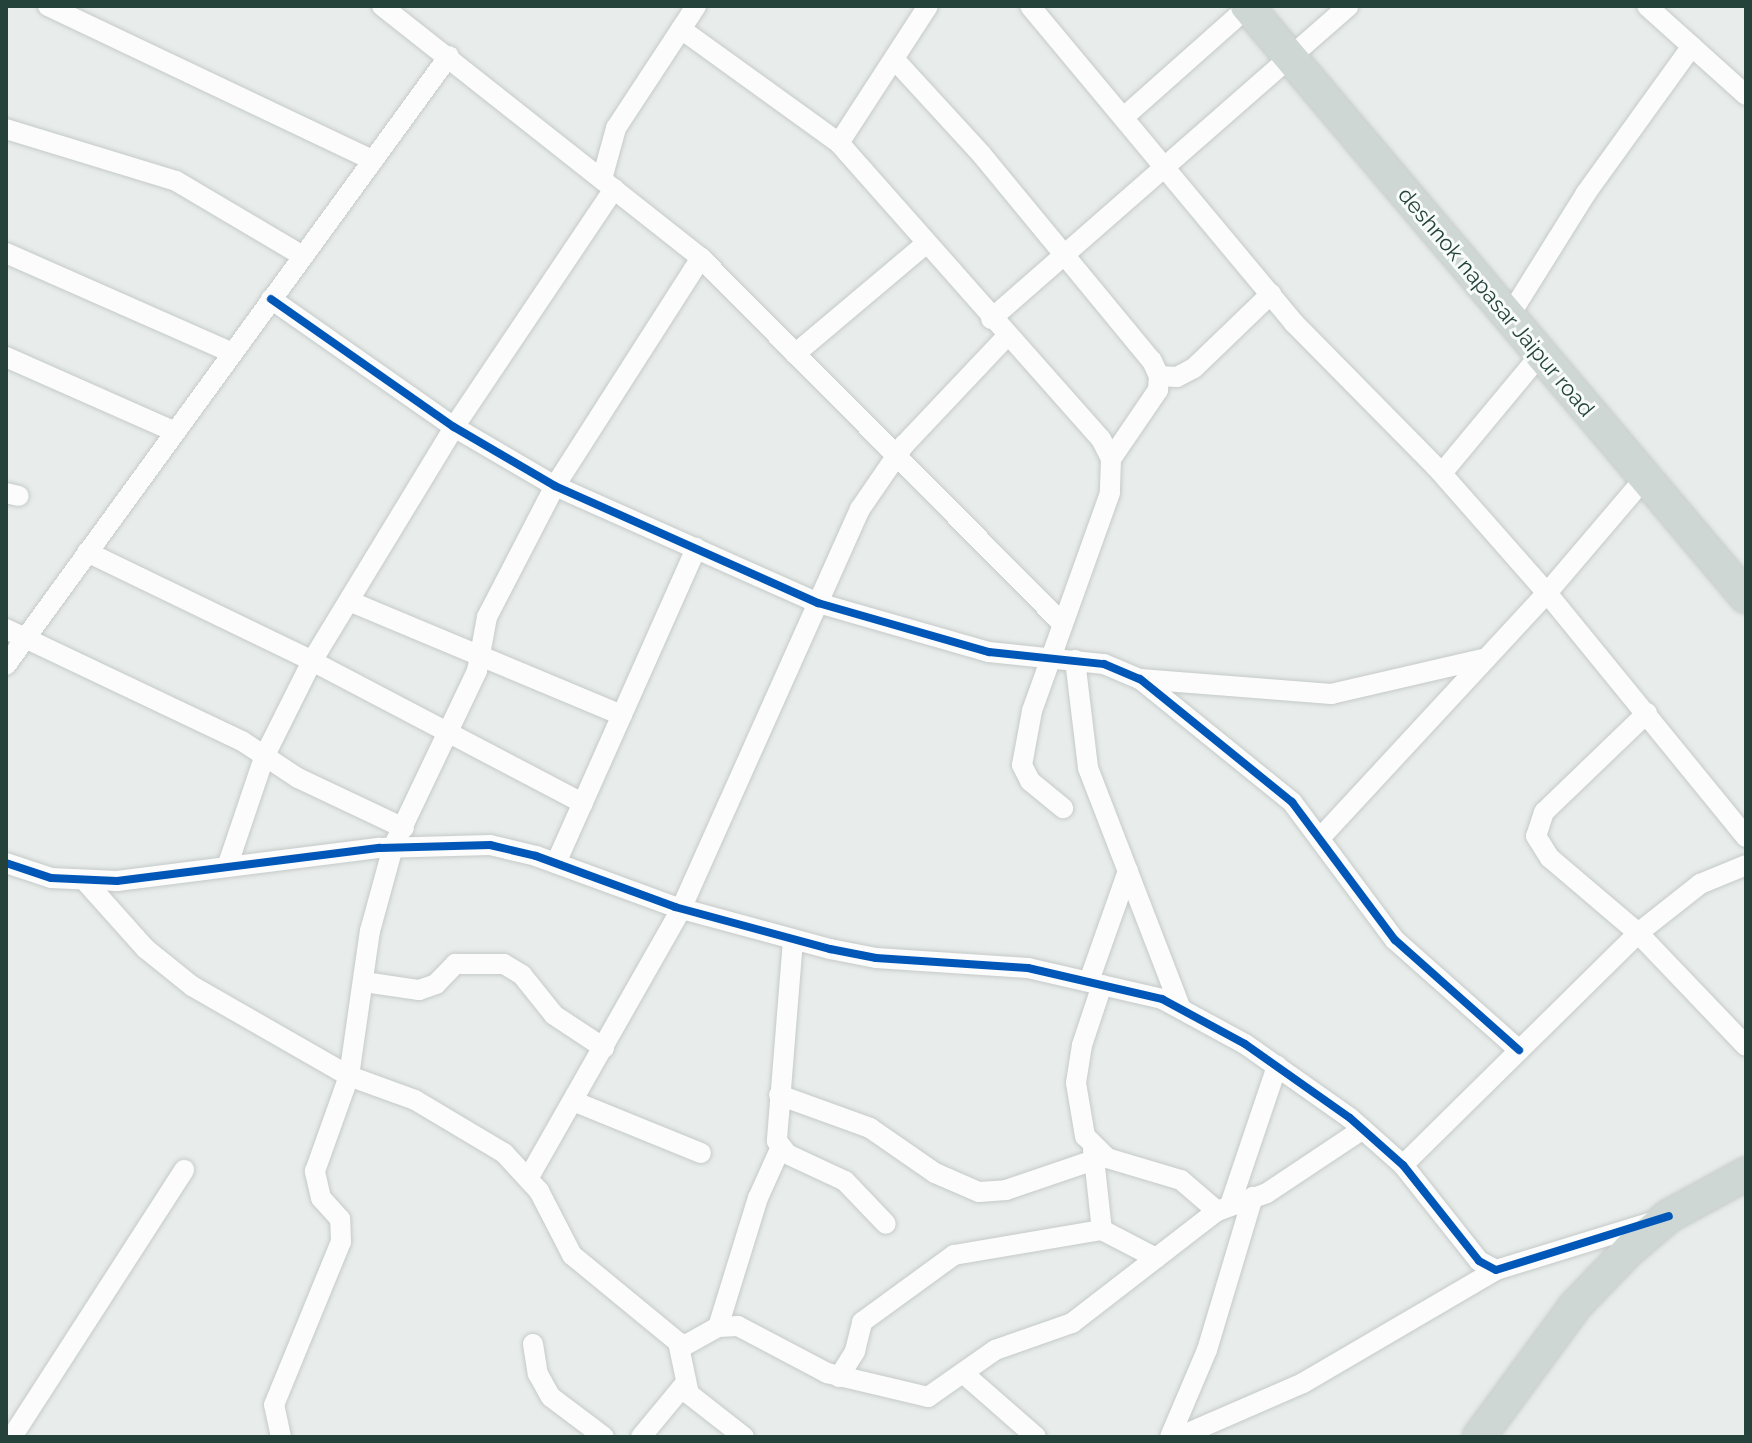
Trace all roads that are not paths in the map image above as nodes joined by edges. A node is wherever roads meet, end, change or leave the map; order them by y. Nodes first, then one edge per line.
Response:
1 (48, 6) edge
2 (382, 6) edge
3 (696, 6) edge
4 (928, 6) edge
5 (1030, 6) edge
6 (1248, 6) edge
7 (1348, 6) edge
8 (1654, 8) edge
9 (681, 29) junction
10 (1692, 46) junction
11 (449, 56) junction
12 (1289, 58) junction
13 (895, 60) junction
14 (1746, 95) edge
15 (1124, 117) junction
16 (6, 129) edge
17 (839, 143) junction
18 (373, 160) junction
19 (1164, 166) junction
20 (608, 184) junction
21 (927, 243) junction
22 (6, 253) edge
23 (1064, 253) junction
24 (303, 256) junction
25 (701, 258) junction
26 (1271, 294) junction
27 (271, 299) junction
28 (1508, 318) junction
29 (991, 319) junction
30 (1007, 336) junction
31 (233, 353) junction
32 (795, 354) junction
33 (1540, 355) junction
34 (6, 357) edge
35 (1159, 376) junction
36 (454, 427) junction
37 (175, 432) junction
38 (895, 456) junction
39 (1111, 459) junction
40 (1442, 473) junction
41 (1644, 479) junction
42 (555, 486) junction
43 (696, 548) junction
44 (87, 552) junction
45 (1547, 593) junction
46 (1746, 597) edge
47 (349, 601) junction
48 (818, 603) junction
49 (1061, 622) junction
50 (15, 634) edge
51 (481, 655) junction
52 (1053, 657) junction
53 (1487, 658) junction
54 (1075, 660) junction
55 (312, 661) junction
56 (6, 665) edge
57 (1140, 679) junction
58 (1647, 713) junction
59 (622, 715) junction
60 (449, 732) junction
61 (265, 755) junction
62 (583, 803) junction
63 (1063, 808) dead end
64 (404, 828) junction
65 (1321, 837) junction
66 (1746, 837) edge
67 (393, 847) junction
68 (6, 863) edge
69 (556, 863) junction
70 (1746, 865) edge
71 (227, 867) junction
72 (1128, 871) junction
73 (86, 882) junction
74 (681, 909) junction
75 (1638, 933) junction
76 (793, 940) junction
77 (364, 982) junction
78 (1096, 983) junction
79 (1180, 1006) junction
80 (1746, 1046) edge
81 (604, 1048) junction
82 (1519, 1050) junction
83 (1277, 1066) junction
84 (349, 1076) junction
85 (779, 1095) junction
86 (573, 1101) junction
87 (1363, 1129) junction
88 (780, 1149) junction
89 (701, 1153) dead end
90 (1094, 1154) junction
91 (1403, 1165) junction
92 (184, 1170) dead end
93 (1746, 1174) edge
94 (529, 1177) junction
95 (1253, 1197) junction
96 (1224, 1208) junction
97 (1669, 1216) junction
98 (886, 1224) dead end
99 (1102, 1230) junction
100 (1156, 1258) junction
101 (1496, 1270) junction
102 (718, 1327) junction
103 (533, 1344) dead end
104 (682, 1347) junction
105 (963, 1373) junction
106 (839, 1377) junction
107 (684, 1385) junction
108 (1181, 1436) edge
109 (9, 1437) edge
110 (281, 1437) edge
111 (604, 1437) edge
112 (641, 1437) edge
113 (744, 1437) edge
114 (1036, 1437) edge
115 (1479, 1437) edge

1 - 18 street
2 - 11 street
3 - 9 street
4 - 13 street
5 - 15 street
6 - 12 main road, deshnok napasar Jaipur road
6 - 15 street
7 - 12 street
8 - 10 street
9 - 17 street
9 - 20 street
10 - 14 street
10 - 28 street
11 - 18 street
11 - 20 street
12 - 19 street
12 - 28 main road, deshnok napasar Jaipur road
13 - 17 street
13 - 23 street
15 - 19 street
16 - 24 street
17 - 21 street
18 - 24 street
19 - 23 street
19 - 26 street
20 - 25 street
20 - 36 street
21 - 29 street
21 - 32 street
22 - 31 street
23 - 29 street
23 - 35 street
24 - 27 street
25 - 32 street
25 - 42 street
26 - 35 street
26 - 40 street
27 - 31 street
27 - 36 street
28 - 33 main road, deshnok napasar Jaipur road
29 - 30 street
30 - 38 street
30 - 39 street
31 - 37 street
32 - 38 street
33 - 40 street
33 - 41 main road, deshnok napasar Jaipur road
34 - 37 street
35 - 39 street
36 - 42 street
36 - 47 street
37 - 44 street
38 - 48 street
38 - 49 street
39 - 49 street
40 - 45 street
41 - 45 street
41 - 46 main road, deshnok napasar Jaipur road
42 - 43 street
42 - 51 street
43 - 48 street
43 - 59 street
44 - 50 street
44 - 55 street
45 - 53 street
45 - 58 street
47 - 51 street
47 - 55 street
48 - 52 street
48 - 74 street
49 - 52 street
50 - 56 street
50 - 61 street
51 - 59 street
51 - 60 street
52 - 54 street
52 - 63 street
53 - 57 street
53 - 65 street
54 - 57 street
54 - 72 street
55 - 60 street
55 - 61 street
57 - 65 street
58 - 66 street
58 - 75 street
59 - 62 street
60 - 62 street
60 - 64 street
61 - 64 street
61 - 71 street
62 - 69 street
64 - 67 street
65 - 82 street
67 - 69 street
67 - 71 street
67 - 77 street
68 - 73 street
69 - 74 street
70 - 75 street
71 - 73 street
72 - 78 street
72 - 79 street
73 - 84 street
74 - 76 street
74 - 81 street
75 - 80 street
75 - 82 street
76 - 78 street
76 - 85 street
77 - 81 street
77 - 84 street
78 - 79 street
78 - 90 street
79 - 83 street
81 - 86 street
82 - 91 street
83 - 87 street
83 - 96 street
84 - 94 street
84 - 110 street
85 - 88 street
85 - 90 street
86 - 89 street
86 - 94 street
87 - 91 street
87 - 95 street
88 - 98 street
88 - 102 street
90 - 96 street
90 - 99 street
91 - 101 street
92 - 109 street
93 - 97 main road
94 - 104 street
95 - 96 street
95 - 108 street
96 - 100 street
97 - 101 street
97 - 115 main road
99 - 100 street
99 - 106 street
100 - 105 street
101 - 108 street
102 - 104 street
102 - 106 street
103 - 111 street
104 - 107 street
105 - 106 street
105 - 114 street
107 - 112 street
107 - 113 street

